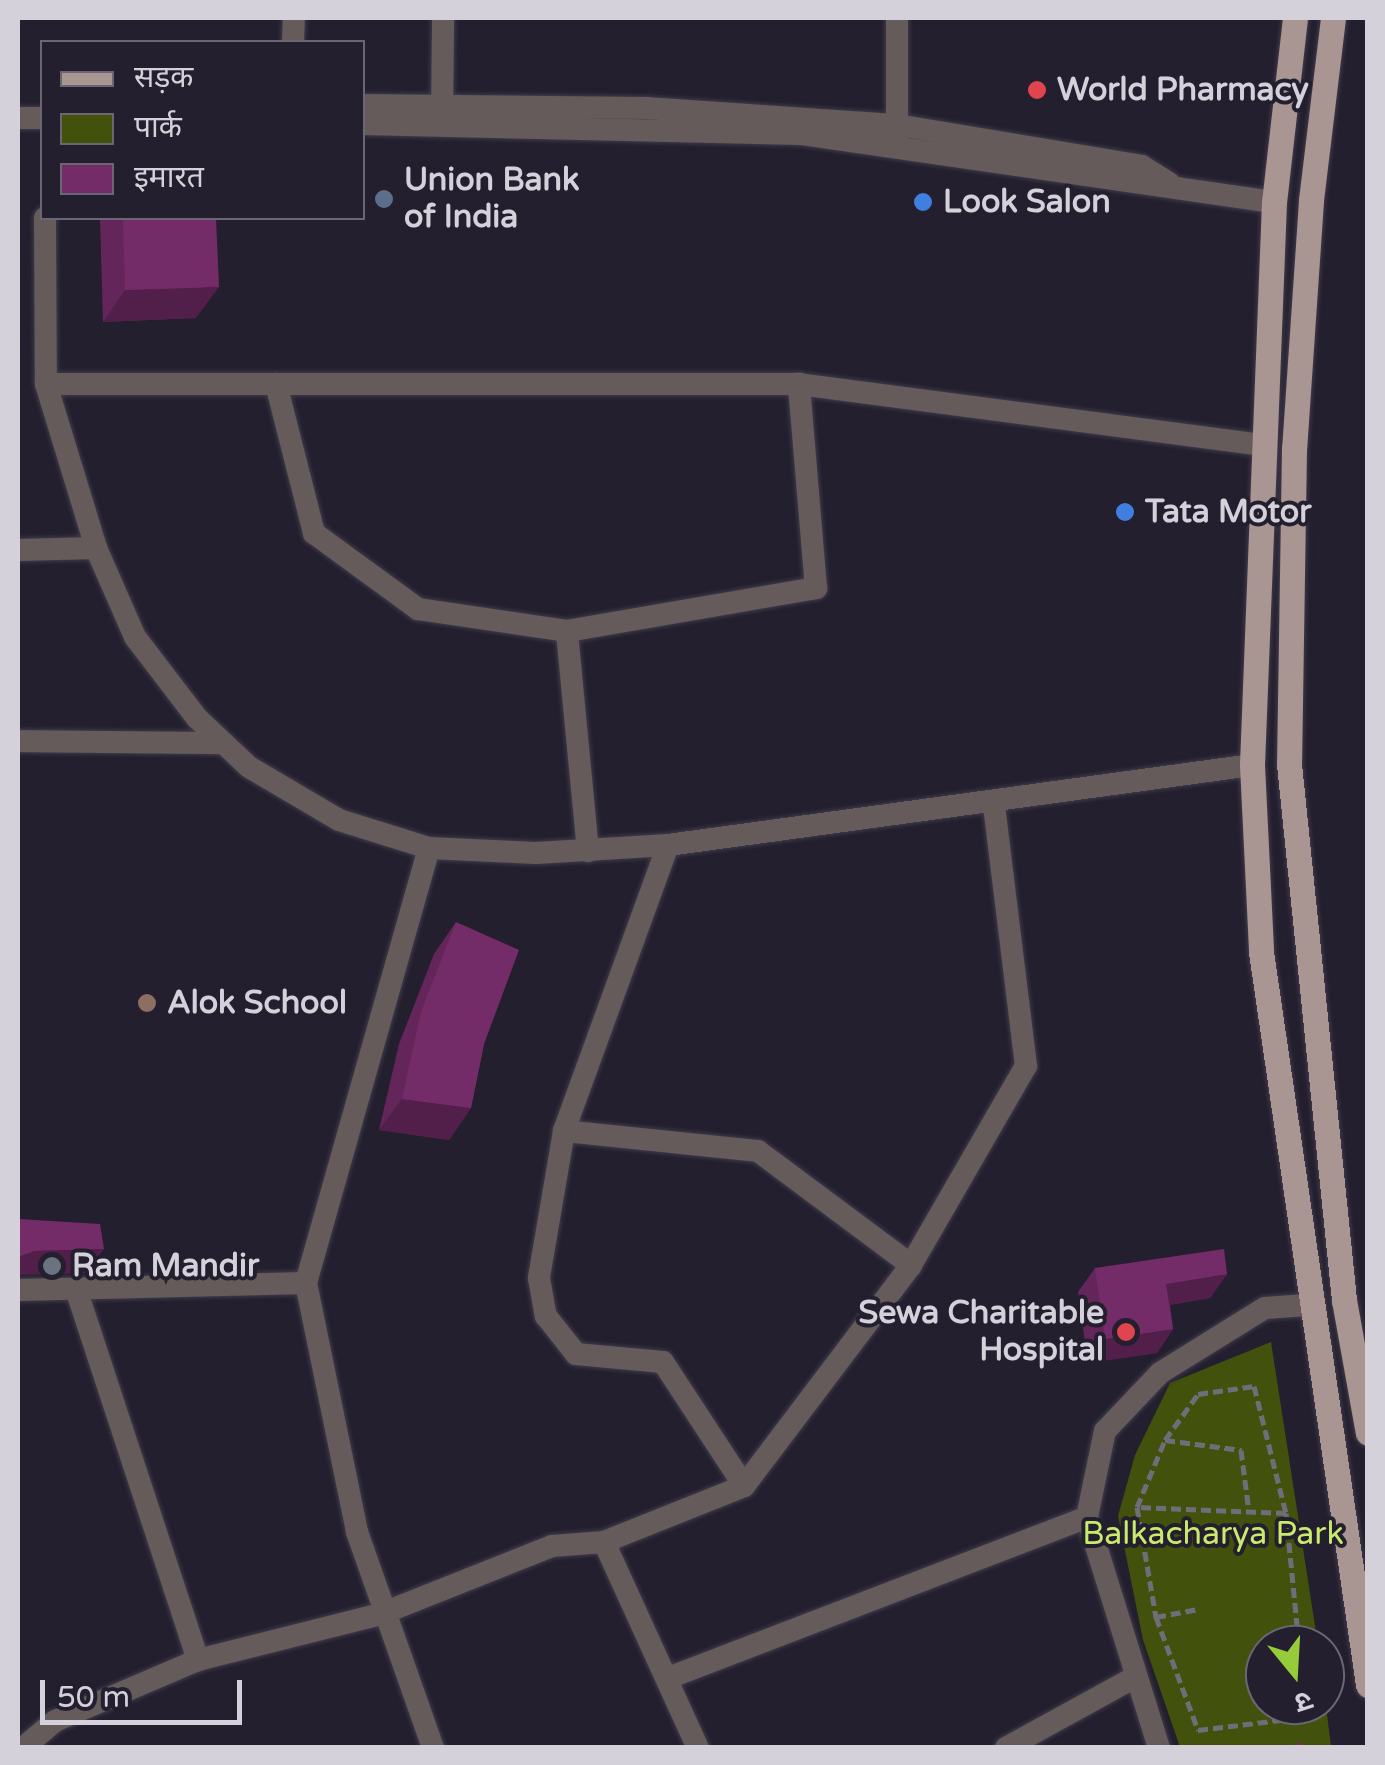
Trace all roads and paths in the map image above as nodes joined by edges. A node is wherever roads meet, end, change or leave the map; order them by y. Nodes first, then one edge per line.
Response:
1 (443, 18) edge
2 (897, 18) edge
3 (1295, 18) edge
4 (1333, 18) edge
5 (365, 106) edge
6 (442, 115) junction
7 (365, 124) edge
8 (897, 134) junction
9 (1274, 202) junction
10 (45, 220) edge
11 (46, 384) junction
12 (276, 384) junction
13 (799, 384) junction
14 (1262, 445) junction
15 (96, 548) junction
16 (18, 550) edge
17 (567, 631) junction
18 (18, 740) edge
19 (222, 743) junction
20 (1252, 765) junction
21 (994, 804) junction
22 (668, 846) junction
23 (429, 848) junction
24 (588, 851) junction
25 (564, 1132) junction
26 (911, 1265) junction
27 (306, 1283) junction
28 (76, 1288) junction
29 (18, 1290) edge
30 (1307, 1305) junction
31 (1368, 1433) edge
32 (1165, 1440) junction
33 (744, 1486) junction
34 (1137, 1506) junction
35 (1249, 1512) junction
36 (1286, 1513) junction
37 (1087, 1516) junction
38 (604, 1542) junction
39 (1198, 1609) dead end
40 (381, 1614) junction
41 (1156, 1617) junction
42 (1297, 1625) edge
43 (198, 1660) junction
44 (1136, 1676) junction
45 (668, 1678) junction
46 (1368, 1685) edge
47 (1245, 1724) edge
48 (18, 1739) edge
49 (22, 1748) edge
50 (433, 1748) edge
51 (698, 1748) edge
52 (1006, 1748) edge
53 (1158, 1748) edge

1 - 6 street
2 - 8 street
3 - 9 main road
4 - 31 main road
5 - 6 street
6 - 7 street
6 - 8 street
8 - 9 street
9 - 14 main road
10 - 11 street
11 - 12 street
11 - 15 street
12 - 13 street
12 - 17 street
13 - 14 street
13 - 17 street
14 - 20 main road
15 - 16 street
15 - 19 street
17 - 24 street
18 - 19 street
19 - 23 street
20 - 21 street
20 - 30 main road
21 - 22 street
21 - 26 street
22 - 24 street
22 - 25 street
23 - 24 street
23 - 27 street
25 - 26 street
25 - 33 street
26 - 33 street
27 - 28 street
27 - 40 street
28 - 29 street
28 - 43 street
30 - 37 street
30 - 46 main road
32 - 34 path
32 - 35 path
32 - 36 path
33 - 38 street
34 - 35 path
34 - 41 path
35 - 36 path
36 - 42 path
37 - 44 street
37 - 45 street
38 - 40 street
38 - 45 street
39 - 41 path
40 - 43 street
40 - 50 street
41 - 47 path
43 - 49 street
44 - 52 street
44 - 53 street
45 - 51 street
48 - 49 street

